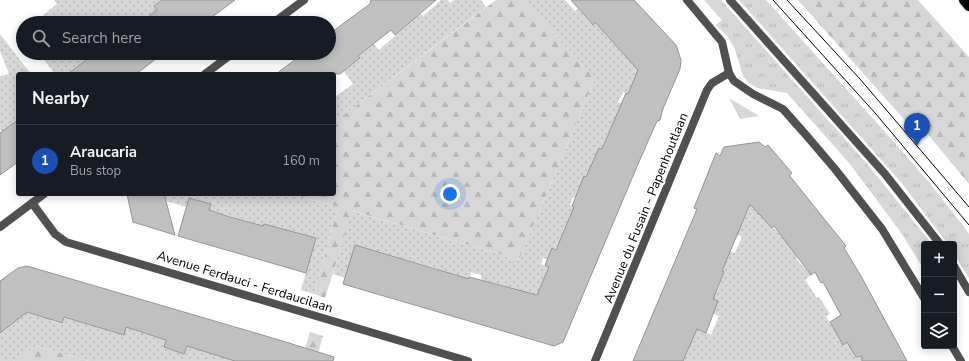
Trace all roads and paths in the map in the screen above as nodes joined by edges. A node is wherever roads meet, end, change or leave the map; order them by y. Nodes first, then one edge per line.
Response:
1 (304, 0) edge
2 (687, 0) edge
3 (730, 0) edge
4 (964, 0) edge
5 (969, 6) edge
6 (282, 16) edge
7 (224, 60) edge
8 (208, 72) edge
9 (728, 72) junction
10 (41, 196) edge
11 (32, 203) junction
12 (0, 227) edge
13 (938, 241) edge
14 (957, 271) edge
15 (969, 292) edge
16 (921, 293) edge
17 (954, 349) edge
18 (468, 361) edge
19 (595, 361) edge
20 (961, 361) edge

1 - 6 street
2 - 9 street
3 - 13 street
4 - 5 main road
7 - 8 street
9 - 16 street
9 - 19 street, Avenue du Fusain - Papenhoutlaan
10 - 11 street
11 - 12 street
11 - 18 street, Avenue Ferdauci - Ferdaucilaan
14 - 15 street
17 - 20 street

